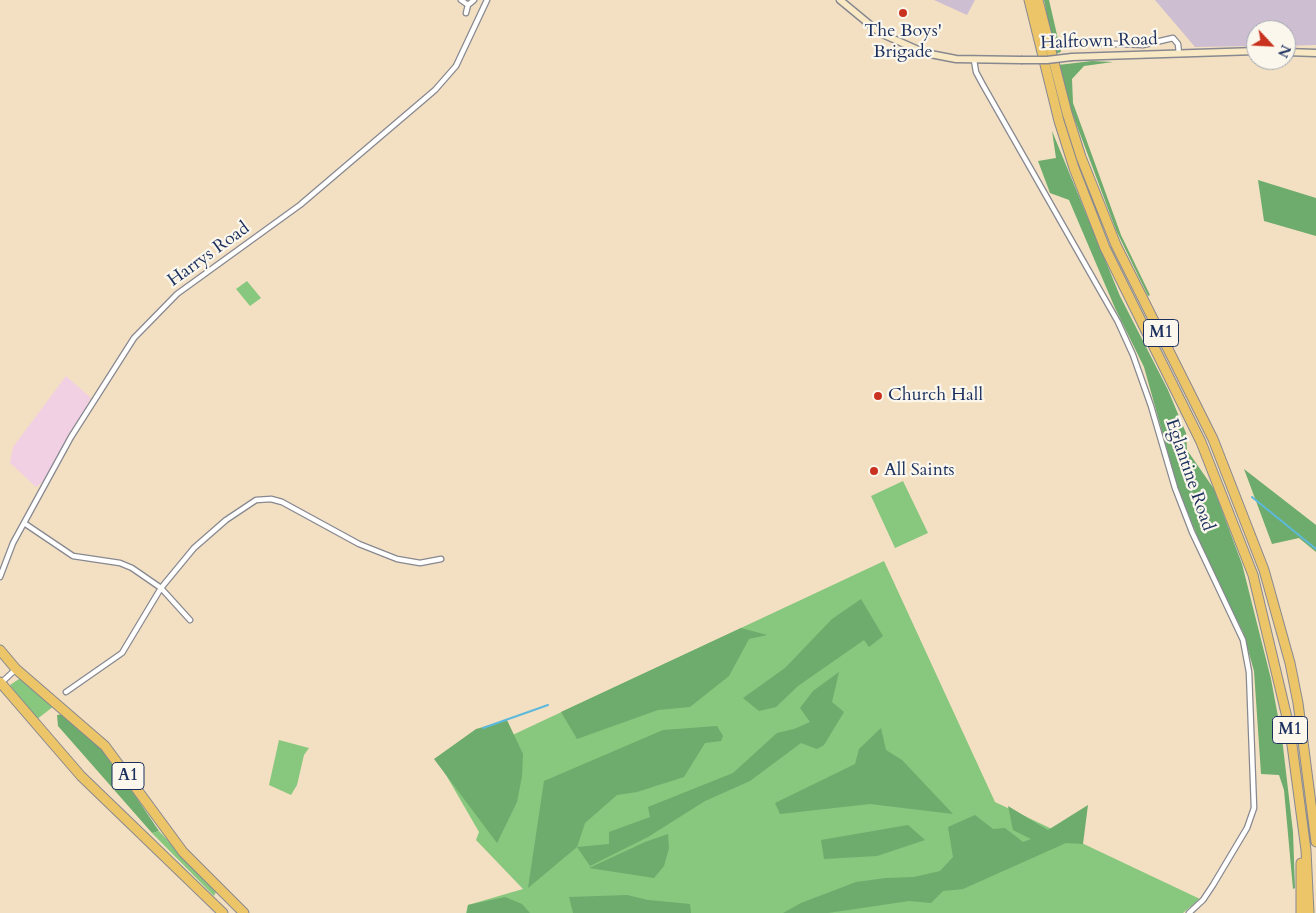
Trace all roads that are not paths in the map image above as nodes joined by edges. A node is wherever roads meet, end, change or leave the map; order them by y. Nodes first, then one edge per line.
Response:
1 (460, 0) edge
2 (474, 0) edge
3 (487, 0) edge
4 (840, 0) edge
5 (1029, 0) edge
6 (1038, 0) edge
7 (468, 5) junction
8 (466, 13) dead end
9 (1094, 43) dead end
10 (1246, 51) edge
11 (1296, 53) edge
12 (1179, 54) junction
13 (1316, 54) edge
14 (974, 60) junction
15 (24, 523) junction
16 (441, 559) dead end
17 (0, 577) edge
18 (161, 588) junction
19 (190, 620) dead end
20 (0, 650) edge
21 (16, 669) junction
22 (0, 683) edge
23 (66, 692) dead end
24 (1303, 819) junction
25 (1316, 834) edge
26 (1316, 842) edge
27 (223, 913) edge
28 (244, 913) edge
29 (1189, 913) edge
30 (1301, 913) edge
31 (1309, 913) edge

1 - 7 street
2 - 7 street
3 - 15 street, Harrys Road
4 - 14 street, Halftown Road
5 - 24 highway, M1
6 - 25 highway, M1
7 - 8 street
9 - 12 street, Halftown Road
10 - 12 street, Halftown Road
11 - 13 street
12 - 14 street, Halftown Road, bridge
14 - 29 street, Eglantine Road
15 - 17 street, Harrys Road
15 - 18 street
16 - 18 street
18 - 19 street
18 - 23 street
20 - 21 highway, A1
21 - 22 street
21 - 28 highway, A1
22 - 27 highway, A1
24 - 30 highway
24 - 31 highway, M1
25 - 26 highway, M1

